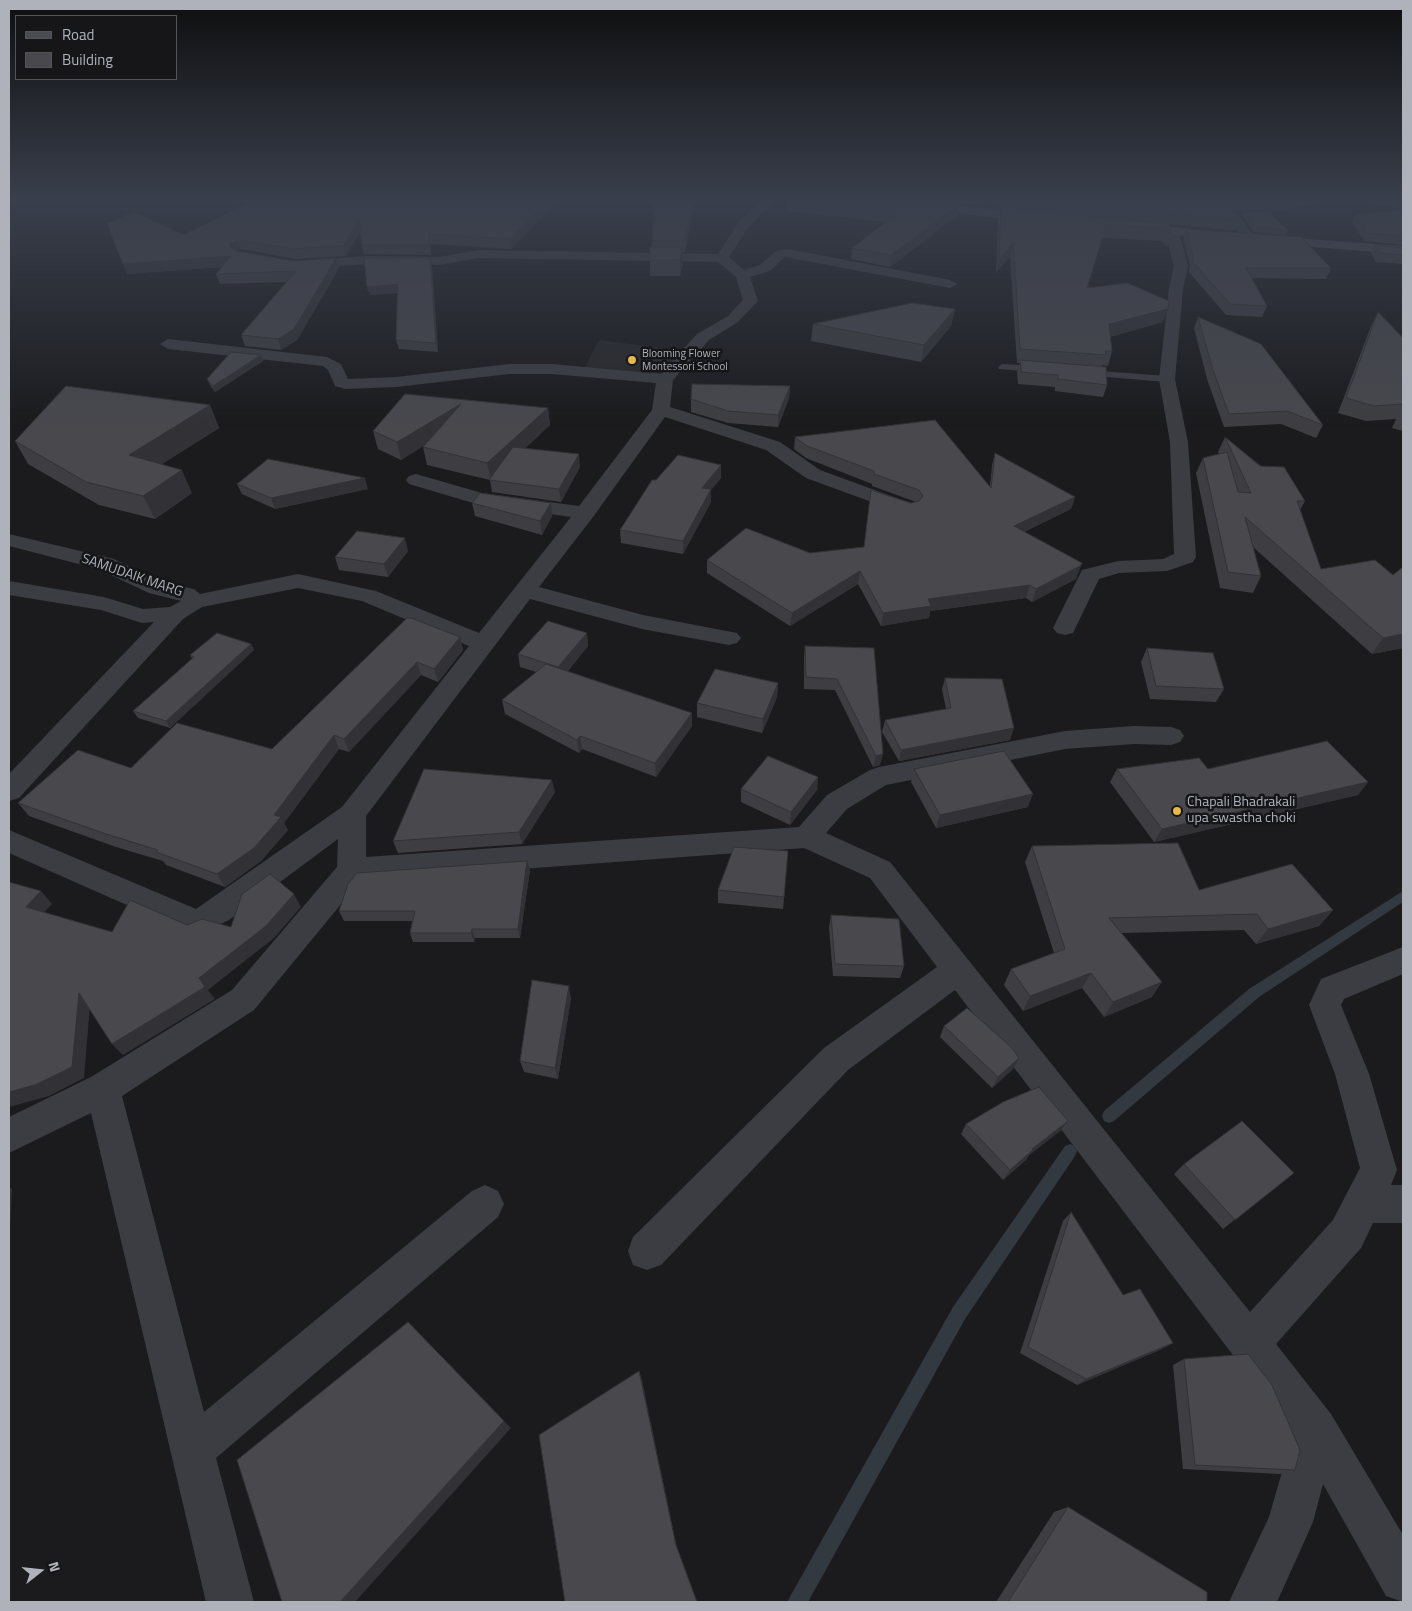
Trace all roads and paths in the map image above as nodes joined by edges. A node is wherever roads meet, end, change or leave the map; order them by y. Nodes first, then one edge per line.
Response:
1 (742, 276) edge
2 (909, 276) edge
3 (1179, 276) edge
4 (950, 284) dead end
5 (168, 344) dead end
6 (1002, 367) dead end
7 (1050, 370) edge
8 (1080, 372) edge
9 (665, 379) junction
10 (1167, 379) junction
11 (661, 410) junction
12 (416, 480) dead end
13 (909, 508) edge
14 (586, 513) junction
15 (9, 540) edge
16 (9, 588) edge
17 (524, 590) junction
18 (196, 602) junction
19 (175, 614) junction
20 (1065, 628) dead end
21 (729, 638) dead end
22 (483, 643) junction
23 (1171, 736) dead end
24 (9, 791) edge
25 (352, 814) junction
26 (807, 837) junction
27 (9, 841) edge
28 (352, 870) junction
29 (1403, 960) edge
30 (957, 970) junction
31 (103, 1088) junction
32 (9, 1135) edge
33 (485, 1204) dead end
34 (1362, 1204) junction
35 (1403, 1204) edge
36 (648, 1251) dead end
37 (1250, 1343) junction
38 (1316, 1428) junction
39 (192, 1450) junction
40 (1403, 1579) edge
41 (230, 1602) edge
42 (1253, 1602) edge

1 - 9 street
2 - 4 street
3 - 10 street
5 - 9 street
6 - 7 lane
8 - 10 lane
9 - 11 street
10 - 20 street
11 - 13 street
11 - 14 street
12 - 14 street
14 - 17 street
15 - 18 street, SAMUDAIK MARG
16 - 19 street
17 - 21 street
17 - 22 street
18 - 19 street
18 - 22 street, SAMUDAIK MARG
19 - 24 street
22 - 25 street
23 - 26 street
25 - 27 street
25 - 28 street
26 - 28 street
26 - 30 street
28 - 31 street
29 - 34 street
30 - 36 street
30 - 37 street
31 - 32 street
31 - 39 street
33 - 39 street
34 - 35 street
34 - 37 street
37 - 38 street
38 - 40 street
38 - 42 street
39 - 41 street

